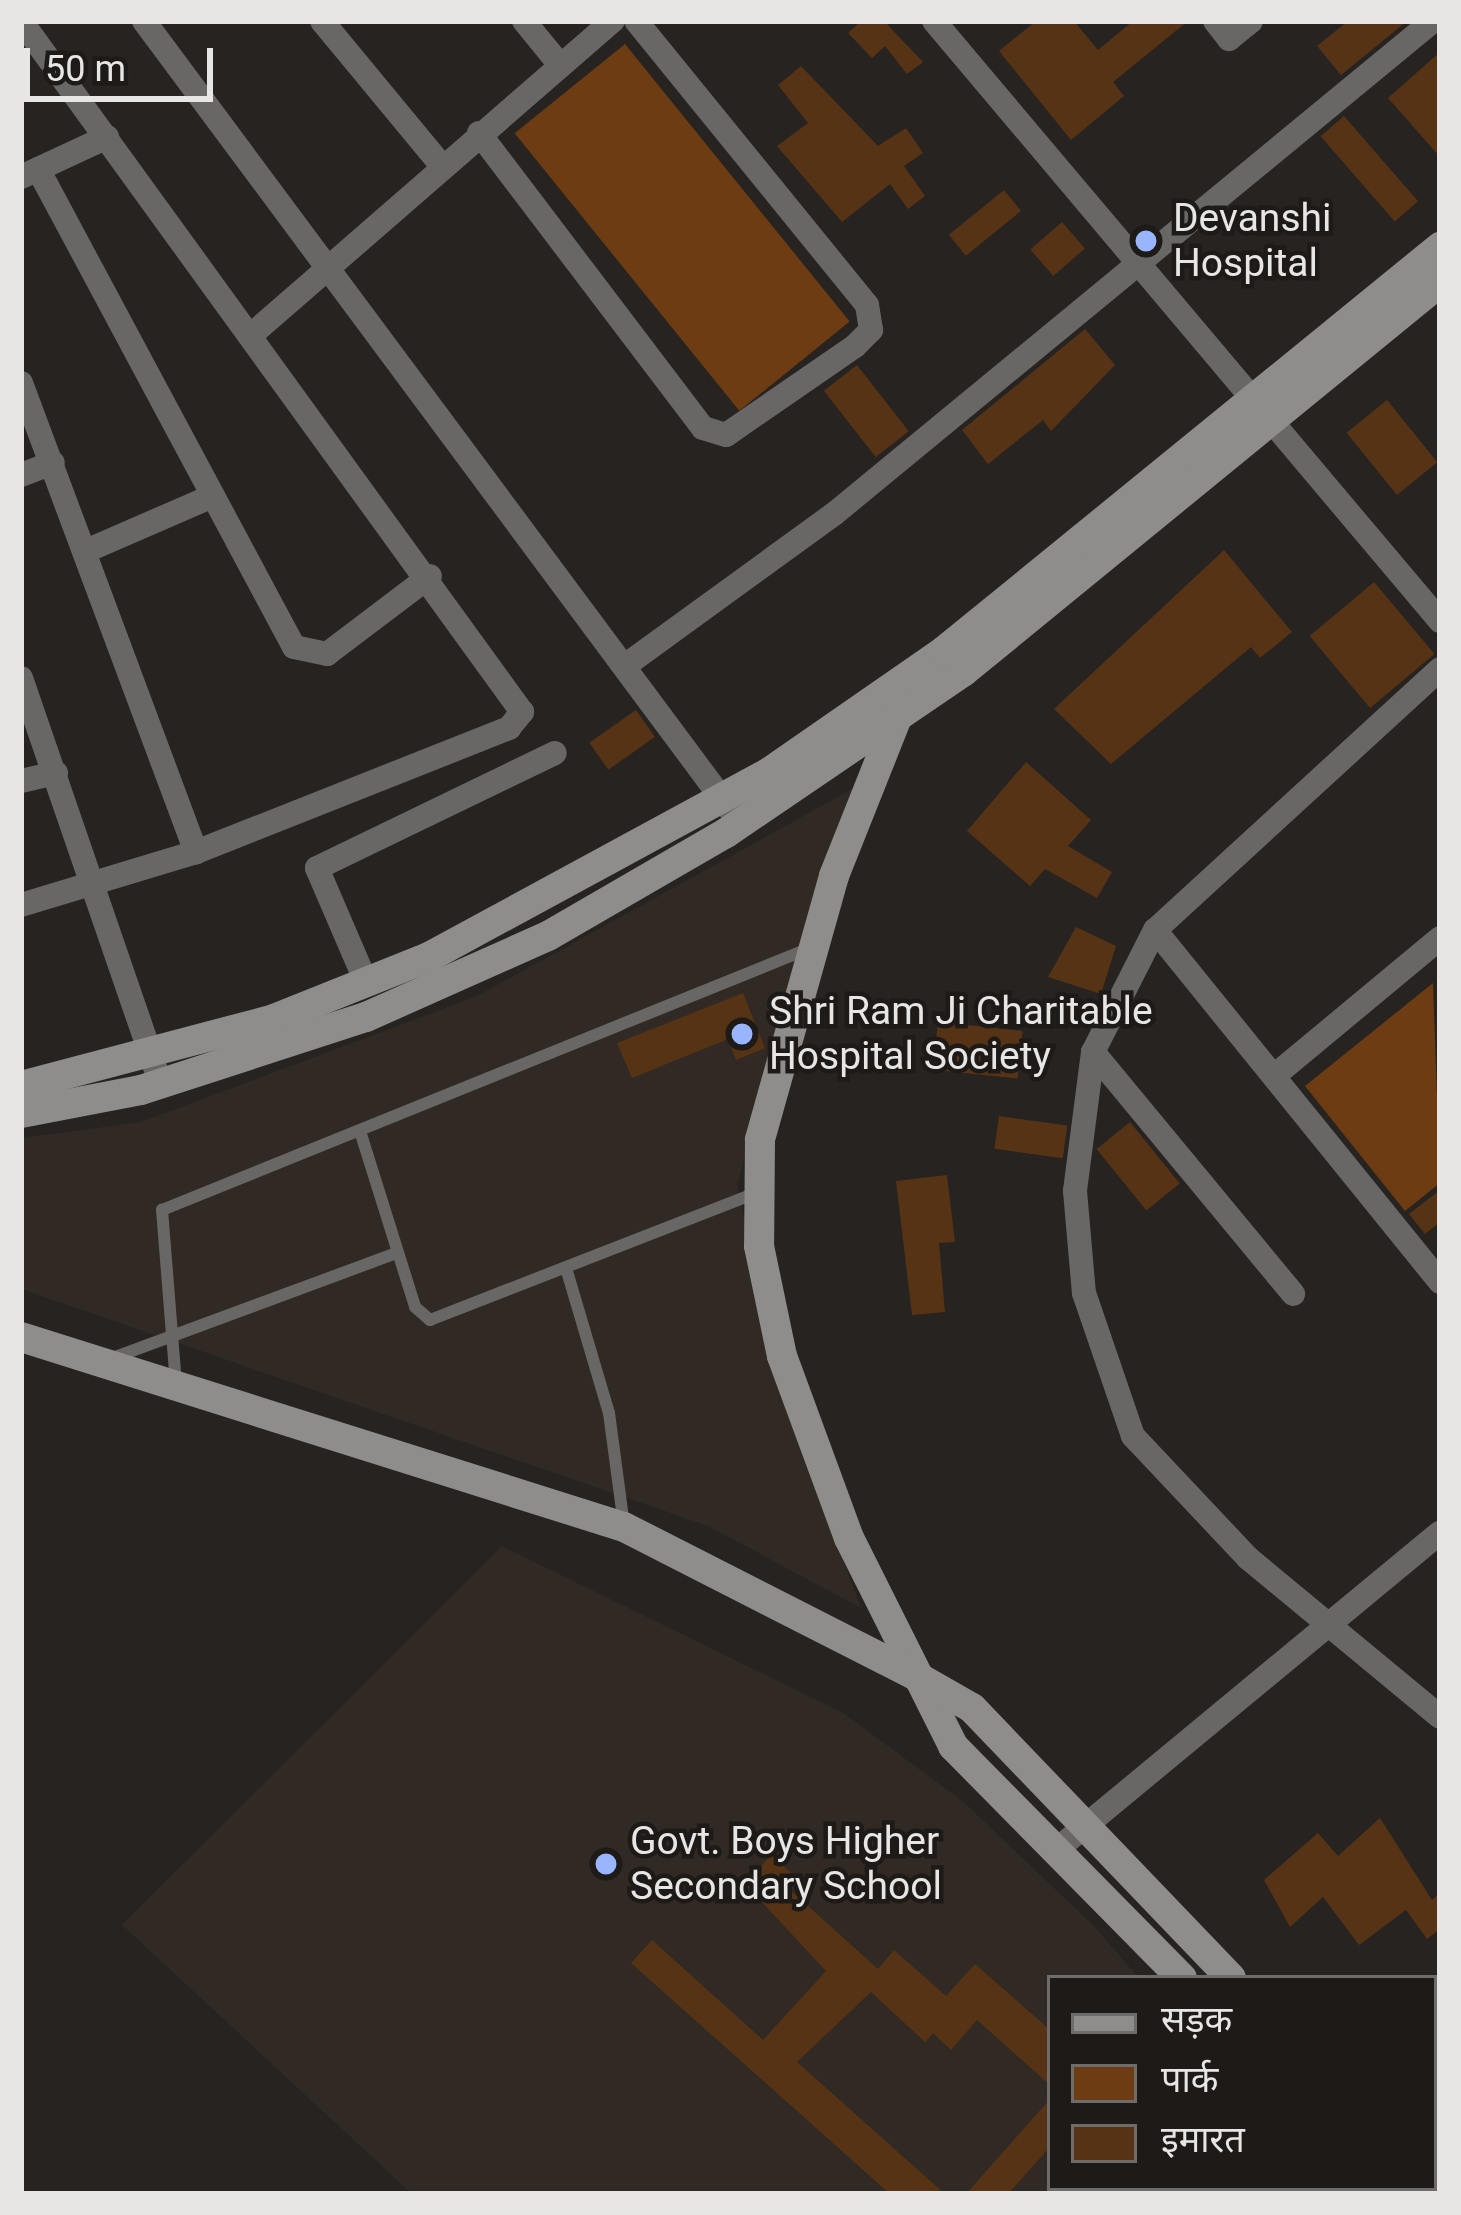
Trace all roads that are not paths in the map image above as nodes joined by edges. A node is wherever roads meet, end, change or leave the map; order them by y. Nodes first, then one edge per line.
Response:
1 (21, 21) edge
2 (144, 21) edge
3 (322, 21) edge
4 (524, 21) edge
5 (613, 21) edge
6 (636, 21) edge
7 (934, 21) edge
8 (1215, 21) edge
9 (1251, 21) edge
10 (1433, 21) edge
11 (560, 65) junction
12 (479, 133) junction
13 (107, 137) junction
14 (442, 166) junction
15 (30, 173) edge
16 (1440, 247) edge
17 (1138, 265) junction
18 (327, 271) junction
19 (1440, 282) edge
20 (250, 336) junction
21 (21, 383) edge
22 (1262, 413) junction
23 (53, 463) junction
24 (21, 475) edge
25 (210, 497) junction
26 (86, 550) junction
27 (430, 576) junction
28 (1440, 621) edge
29 (626, 665) junction
30 (1440, 668) edge
31 (916, 671) junction
32 (21, 678) edge
33 (897, 717) junction
34 (555, 753) dead end
35 (56, 773) junction
36 (21, 781) edge
37 (731, 811) junction
38 (196, 852) junction
39 (97, 887) junction
40 (21, 905) edge
41 (1155, 930) junction
42 (812, 948) junction
43 (1436, 948) edge
44 (366, 982) junction
45 (154, 1052) junction
46 (1094, 1052) junction
47 (1274, 1076) junction
48 (161, 1084) junction
49 (21, 1086) edge
50 (21, 1113) edge
51 (360, 1131) junction
52 (754, 1193) junction
53 (396, 1252) junction
54 (566, 1268) junction
55 (1440, 1282) edge
56 (1293, 1294) dead end
57 (21, 1336) edge
58 (173, 1336) junction
59 (103, 1362) junction
60 (176, 1384) junction
61 (624, 1528) junction
62 (1440, 1532) edge
63 (1334, 1618) junction
64 (916, 1676) junction
65 (1440, 1717) edge
66 (1090, 1822) junction
67 (1061, 1846) junction
68 (1179, 1975) edge
69 (1229, 1975) edge

1 - 13 street
2 - 18 street
3 - 14 street
4 - 11 street
5 - 11 street
6 - 12 street
7 - 17 street
8 - 9 street
10 - 17 street
11 - 12 street
12 - 14 street
13 - 15 street
13 - 20 street
14 - 18 street
15 - 25 street
16 - 22 street
17 - 22 street
17 - 29 street
18 - 20 street
18 - 29 street
19 - 22 street
20 - 27 street
21 - 23 street
22 - 28 street
22 - 31 street
22 - 33 street
23 - 24 street
23 - 26 street
25 - 26 street
25 - 27 street
26 - 38 street
27 - 38 street
29 - 37 street
30 - 41 street
31 - 33 street
31 - 37 street
32 - 35 street
33 - 37 street
33 - 42 street
34 - 44 street
35 - 36 street
35 - 39 street
37 - 44 street
37 - 48 street
38 - 39 street
39 - 40 street
39 - 45 street
41 - 46 street
41 - 47 street
42 - 51 lane
42 - 52 street
43 - 47 street
44 - 45 street
45 - 48 street
45 - 49 street
46 - 56 street
46 - 63 street
47 - 55 street
48 - 50 street
51 - 53 lane
51 - 58 lane
52 - 54 lane
52 - 64 street
53 - 54 lane
53 - 58 lane
54 - 61 lane
57 - 59 street
58 - 59 lane
58 - 60 lane
59 - 60 street
60 - 61 street
61 - 64 street
62 - 63 street
63 - 65 street
63 - 66 street
64 - 66 street
64 - 67 street
66 - 67 street
66 - 69 street
67 - 68 street

